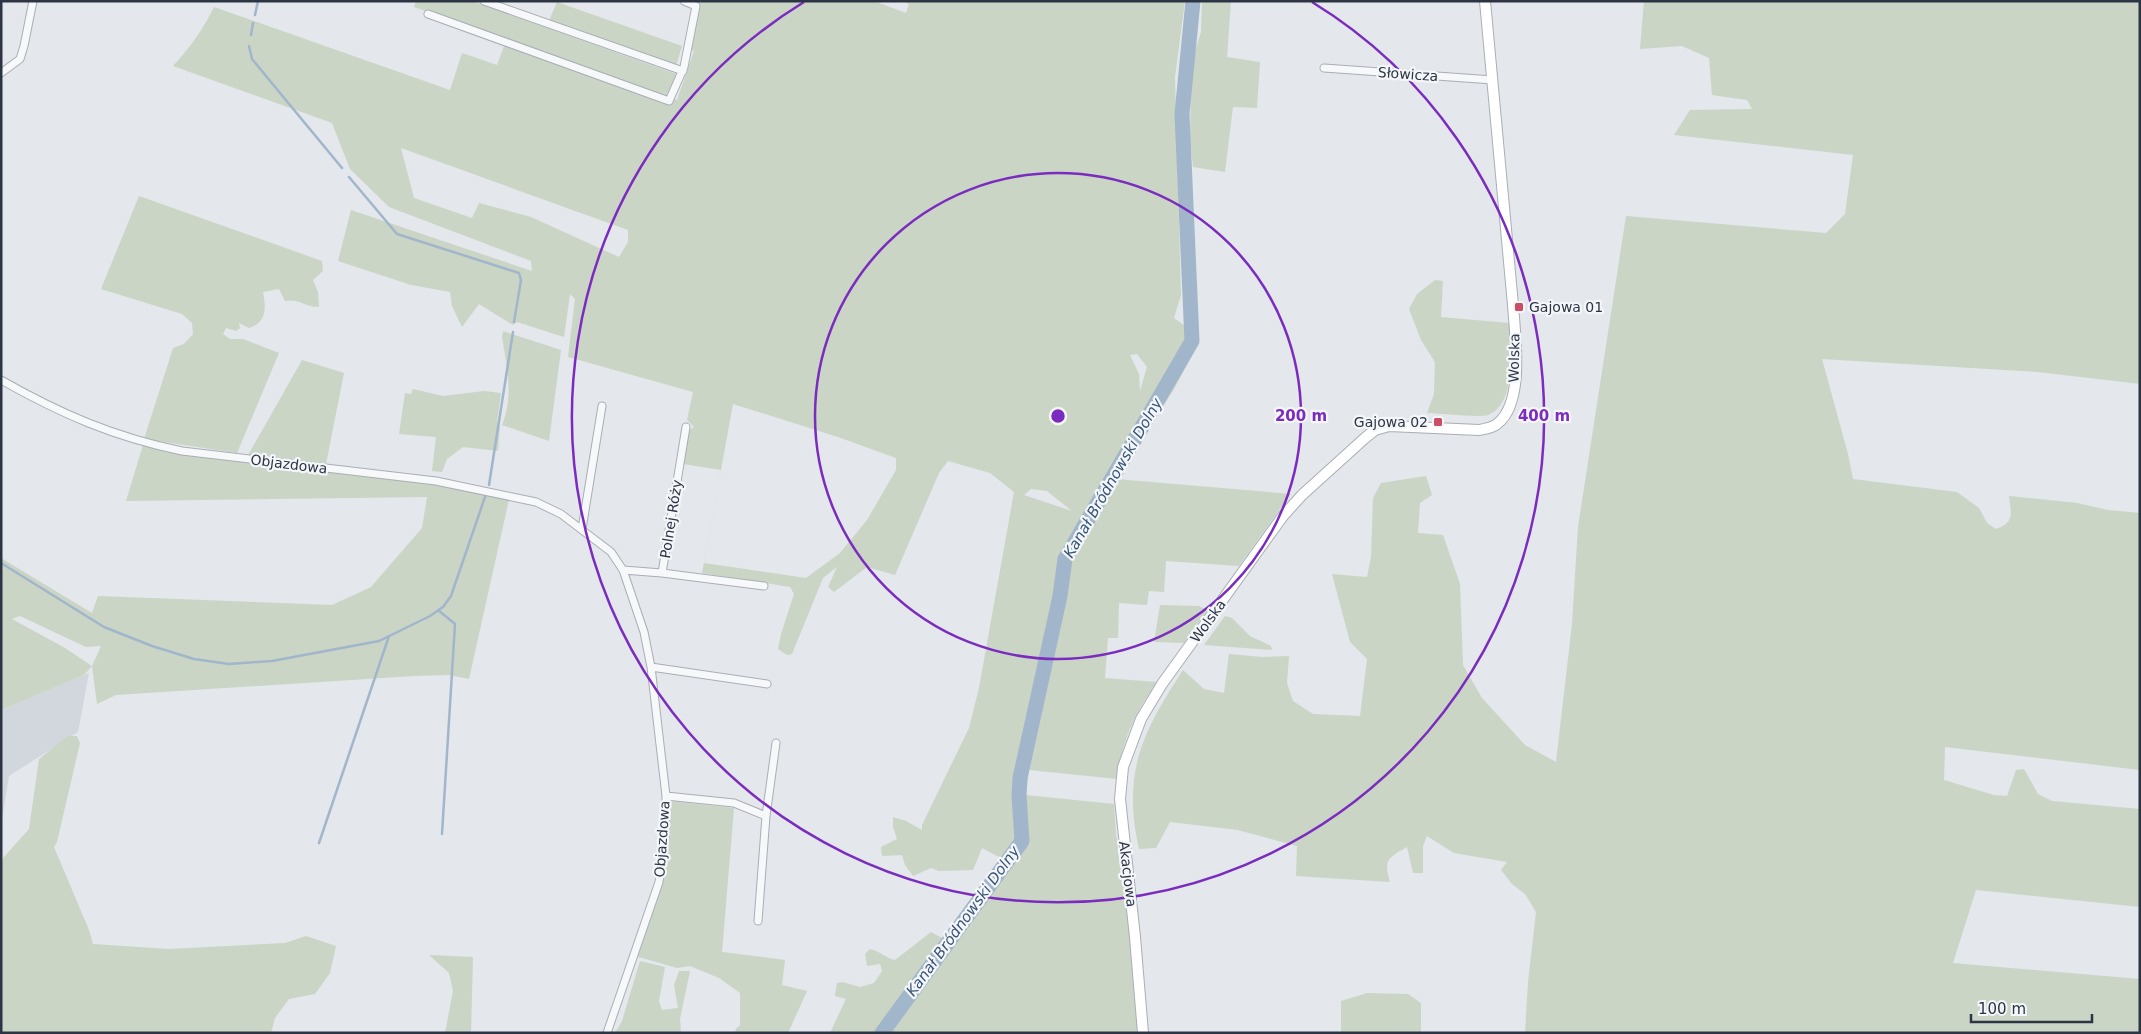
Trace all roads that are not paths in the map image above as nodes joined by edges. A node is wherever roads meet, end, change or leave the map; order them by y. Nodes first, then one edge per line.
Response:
1 (33, 1) edge
2 (484, 1) edge
3 (684, 1) edge
4 (1485, 1) edge
5 (428, 14) dead end
6 (1324, 68) dead end
7 (683, 71) junction
8 (1, 73) edge
9 (1493, 80) junction
10 (1, 380) edge
11 (602, 406) dead end
12 (686, 427) dead end
13 (582, 529) junction
14 (623, 570) junction
15 (662, 573) junction
16 (764, 586) dead end
17 (651, 667) junction
18 (766, 684) dead end
19 (1141, 719) joint
20 (776, 743) dead end
21 (666, 796) junction
22 (766, 816) junction
23 (758, 921) dead end
24 (607, 1033) edge
25 (1143, 1033) edge

1 - 8 street
2 - 7 street
3 - 7 street
4 - 9 street, Wolska
5 - 7 street
6 - 9 street, Słowicza
9 - 19 street, Wolska
10 - 13 street, Objazdowa
11 - 13 street
12 - 15 street, Polnej Róży
13 - 14 street, Objazdowa
14 - 15 street, Polnej Róży
14 - 17 street, Objazdowa
15 - 16 street
17 - 18 street
17 - 21 street, Objazdowa
19 - 25 street, Akacjowa
20 - 22 street
21 - 22 street
21 - 24 street, Objazdowa
22 - 23 street

